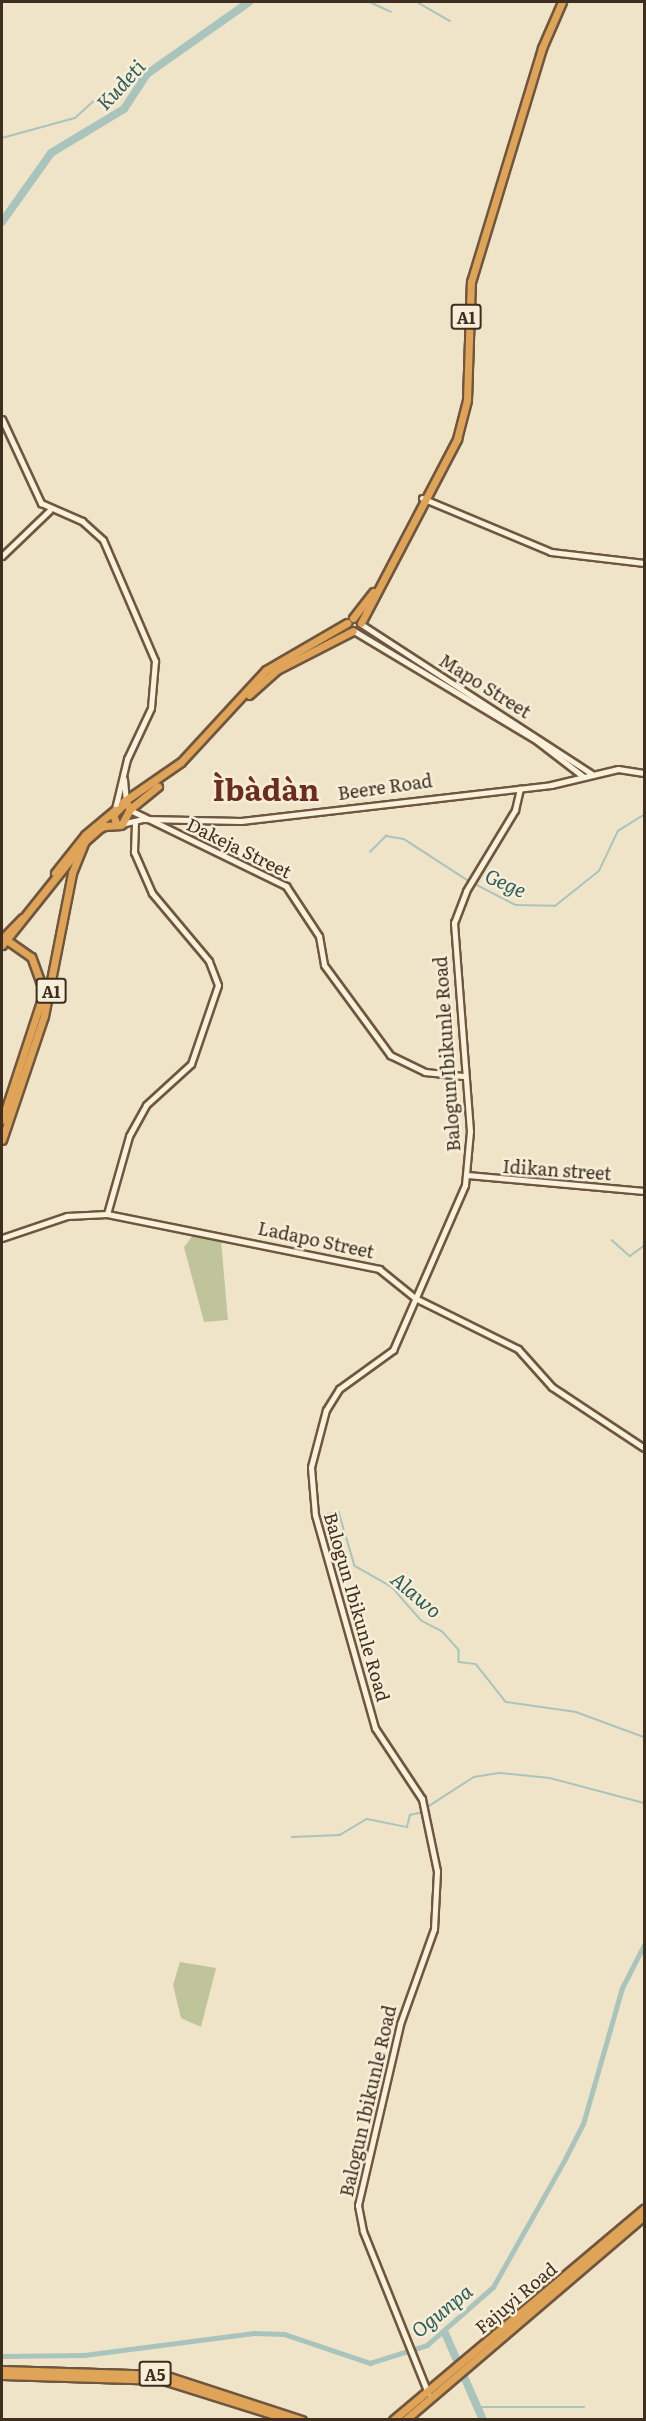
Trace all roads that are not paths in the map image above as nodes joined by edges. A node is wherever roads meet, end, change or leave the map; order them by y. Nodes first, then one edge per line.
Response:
1 (557, 2) edge
2 (562, 2) edge
3 (462, 417) junction
4 (2, 419) edge
5 (424, 499) junction
6 (50, 510) junction
7 (2, 556) edge
8 (645, 563) edge
9 (350, 620) junction
10 (361, 624) junction
11 (354, 631) junction
12 (398, 652) junction
13 (198, 748) junction
14 (645, 773) edge
15 (592, 774) junction
16 (123, 775) junction
17 (584, 777) junction
18 (520, 789) junction
19 (127, 805) junction
20 (115, 810) junction
21 (143, 819) junction
22 (135, 821) junction
23 (119, 825) junction
24 (87, 837) junction
25 (132, 839) junction
26 (3, 940) edge
27 (39, 1024) junction
28 (463, 1076) junction
29 (2, 1120) edge
30 (2, 1140) edge
31 (467, 1175) junction
32 (645, 1191) edge
33 (107, 1214) junction
34 (2, 1238) edge
35 (415, 1298) junction
36 (645, 1448) edge
37 (645, 2209) edge
38 (645, 2216) edge
39 (460, 2369) junction
40 (2, 2370) edge
41 (2, 2375) edge
42 (428, 2393) junction
43 (407, 2414) edge
44 (289, 2420) edge
45 (302, 2420) edge
46 (393, 2420) edge

1 - 3 highway, A1
2 - 3 highway, A1
3 - 5 highway, A1
4 - 6 main road
5 - 8 main road
5 - 9 highway, A1
5 - 10 highway, A1
6 - 7 main road
6 - 16 main road
9 - 10 highway
9 - 11 highway
9 - 13 highway
10 - 11 highway
10 - 12 main road, Mapo Street
11 - 12 main road, Mapo Street
11 - 13 highway
12 - 15 main road, Mapo Street
12 - 17 main road, Mapo Street
13 - 19 highway
14 - 15 main road, Beere Road
15 - 17 main road, Beere Road
16 - 19 main road
16 - 20 main road
17 - 18 main road, Beere Road
18 - 21 main road, Beere Road
18 - 28 main road, Balogun Ibikunle Road
19 - 20 highway
19 - 21 main road
19 - 23 highway
20 - 23 highway
20 - 24 highway, A1
21 - 22 main road
21 - 28 main road, Dakeja Street
22 - 23 main road
22 - 25 main road
23 - 24 highway, A1
23 - 25 main road
24 - 26 highway, A1
24 - 27 highway, A1
25 - 33 main road
26 - 27 highway, A1
27 - 29 highway, A1
27 - 30 highway, A1
28 - 31 main road, Balogun Ibikunle Road
31 - 32 main road, Idikan street
31 - 35 main road, Balogun Ibikunle Road
33 - 34 main road, Ladapo Street
33 - 35 main road, Ladapo Street
35 - 36 main road, Ladapo Street
35 - 42 main road, Balogun Ibikunle Road
37 - 39 highway, Fajuyi Road
38 - 39 highway, Fajuyi Road
39 - 42 highway, Fajuyi Road
39 - 43 highway, Fajuyi Road
40 - 45 highway, A5
41 - 44 highway, A5
42 - 43 highway, Fajuyi Road
43 - 46 highway

